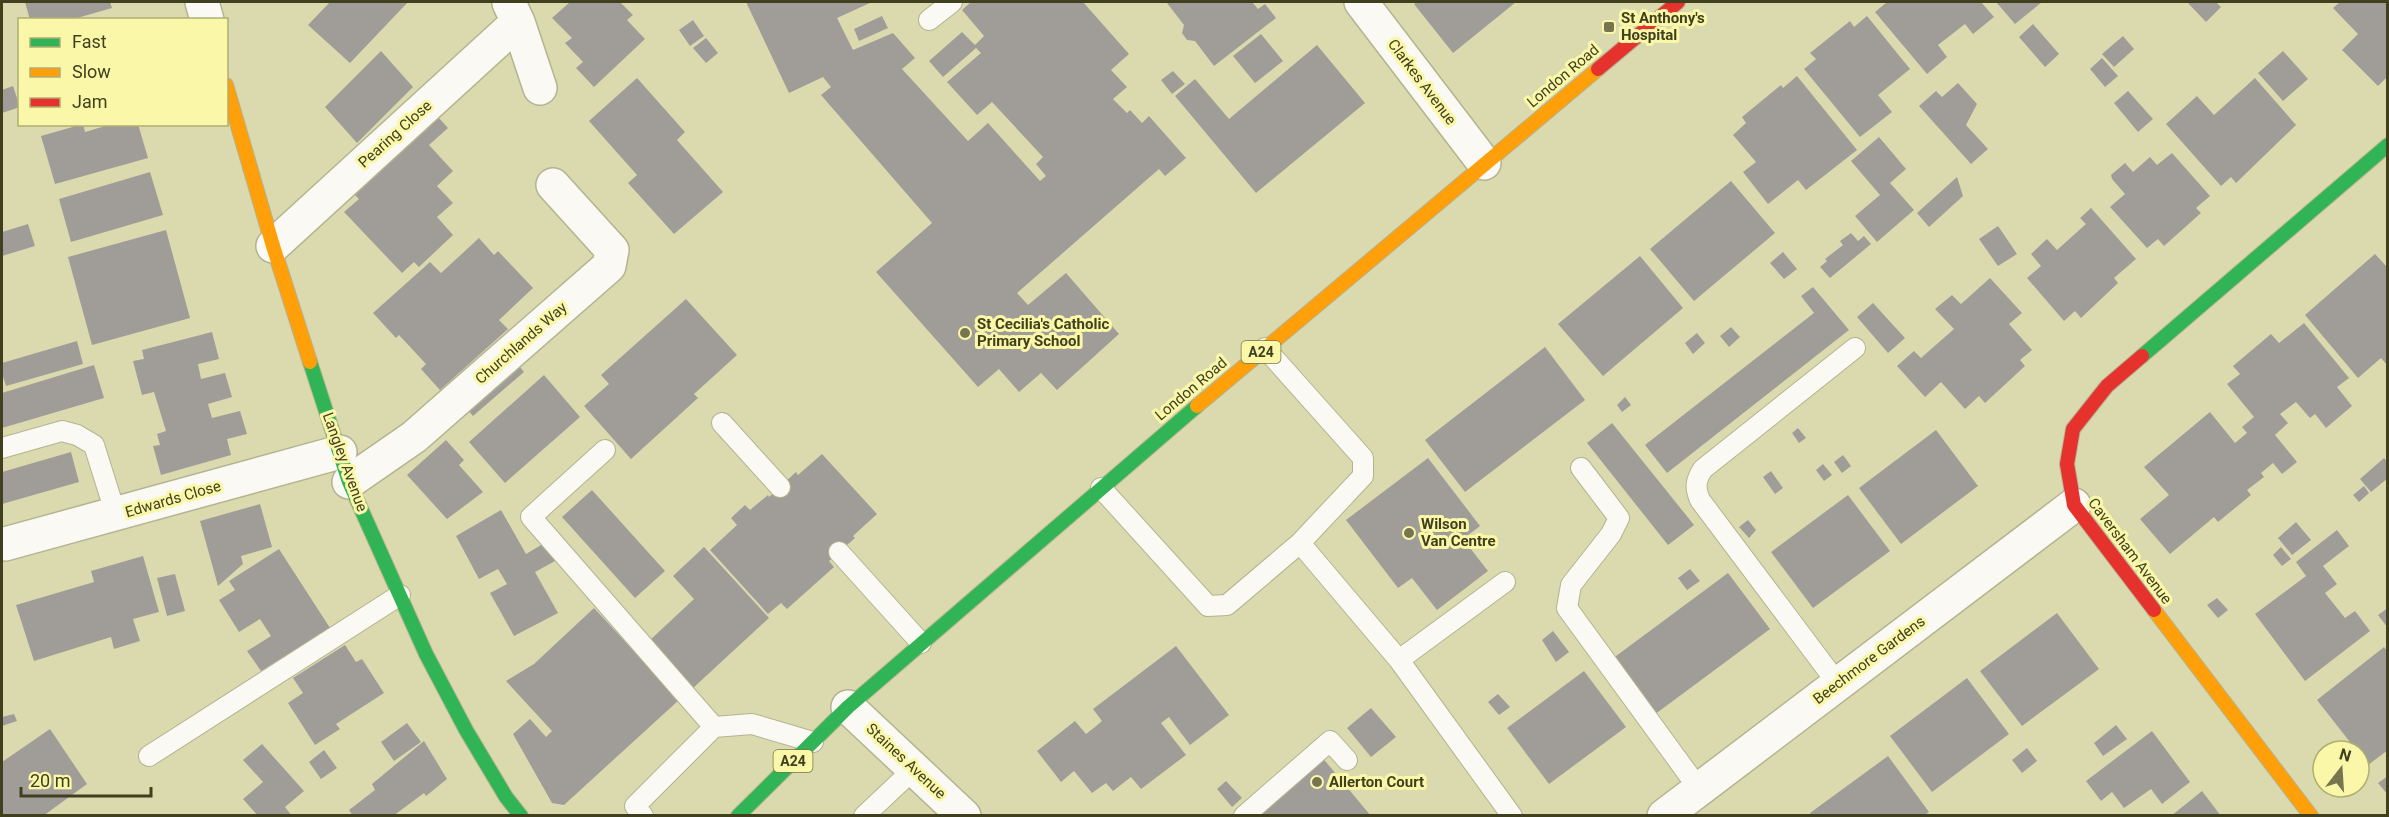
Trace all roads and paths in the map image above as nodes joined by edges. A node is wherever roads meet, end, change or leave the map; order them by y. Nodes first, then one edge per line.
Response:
1 (202, 2) edge
2 (952, 2) edge
3 (1361, 2) edge
4 (1678, 2) edge
5 (513, 12) edge
6 (206, 18) edge
7 (929, 20) dead end
8 (540, 88) dead end
9 (228, 92) edge
10 (2388, 145) edge
11 (1484, 163) junction
12 (553, 184) dead end
13 (273, 246) junction
14 (1265, 348) junction
15 (1856, 348) dead end
16 (722, 423) dead end
17 (2, 448) edge
18 (605, 450) dead end
19 (345, 467) junction
20 (1581, 468) dead end
21 (780, 487) dead end
22 (1101, 488) junction
23 (2074, 505) junction
24 (116, 515) junction
25 (1300, 543) junction
26 (5, 544) dead end
27 (839, 552) dead end
28 (1505, 582) dead end
29 (400, 595) junction
30 (921, 643) junction
31 (1399, 660) junction
32 (1838, 684) junction
33 (848, 707) junction
34 (714, 727) junction
35 (813, 742) junction
36 (149, 756) dead end
37 (1347, 760) dead end
38 (914, 769) junction
39 (1699, 789) junction
40 (521, 816) edge
41 (643, 816) edge
42 (738, 816) edge
43 (864, 816) edge
44 (964, 816) edge
45 (1244, 816) edge
46 (1512, 816) edge
47 (1664, 816) edge
48 (2310, 816) edge

1 - 6 street
2 - 7 lane
3 - 11 street, Clarkes Avenue
4 - 11 main road, London Road / A24
5 - 8 street, Pearing Close
5 - 13 street, Pearing Close
9 - 13 main road, Langley Avenue
10 - 23 main road, Caversham Avenue
11 - 14 main road, London Road / A24
12 - 19 street, Churchlands Way
13 - 19 main road, Langley Avenue
14 - 22 main road, London Road / A24
14 - 25 lane
15 - 32 lane
16 - 21 lane
17 - 24 lane
18 - 34 lane
19 - 24 street, Edwards Close
19 - 29 main road, Langley Avenue
20 - 39 lane
22 - 25 lane
22 - 30 main road, London Road / A24
23 - 32 street, Beechmore Gardens
23 - 48 main road, Caversham Avenue
24 - 26 street, Edwards Close
25 - 31 lane
27 - 30 lane
28 - 31 lane
29 - 36 lane
29 - 40 main road, Langley Avenue
30 - 33 main road, London Road / A24
31 - 46 lane
32 - 39 street, Beechmore Gardens
33 - 35 main road, London Road / A24
33 - 38 street, Staines Avenue
34 - 35 lane
34 - 41 lane
35 - 42 main road, London Road / A24
37 - 45 lane
38 - 43 lane
38 - 44 street, Staines Avenue
39 - 47 street, Beechmore Gardens

